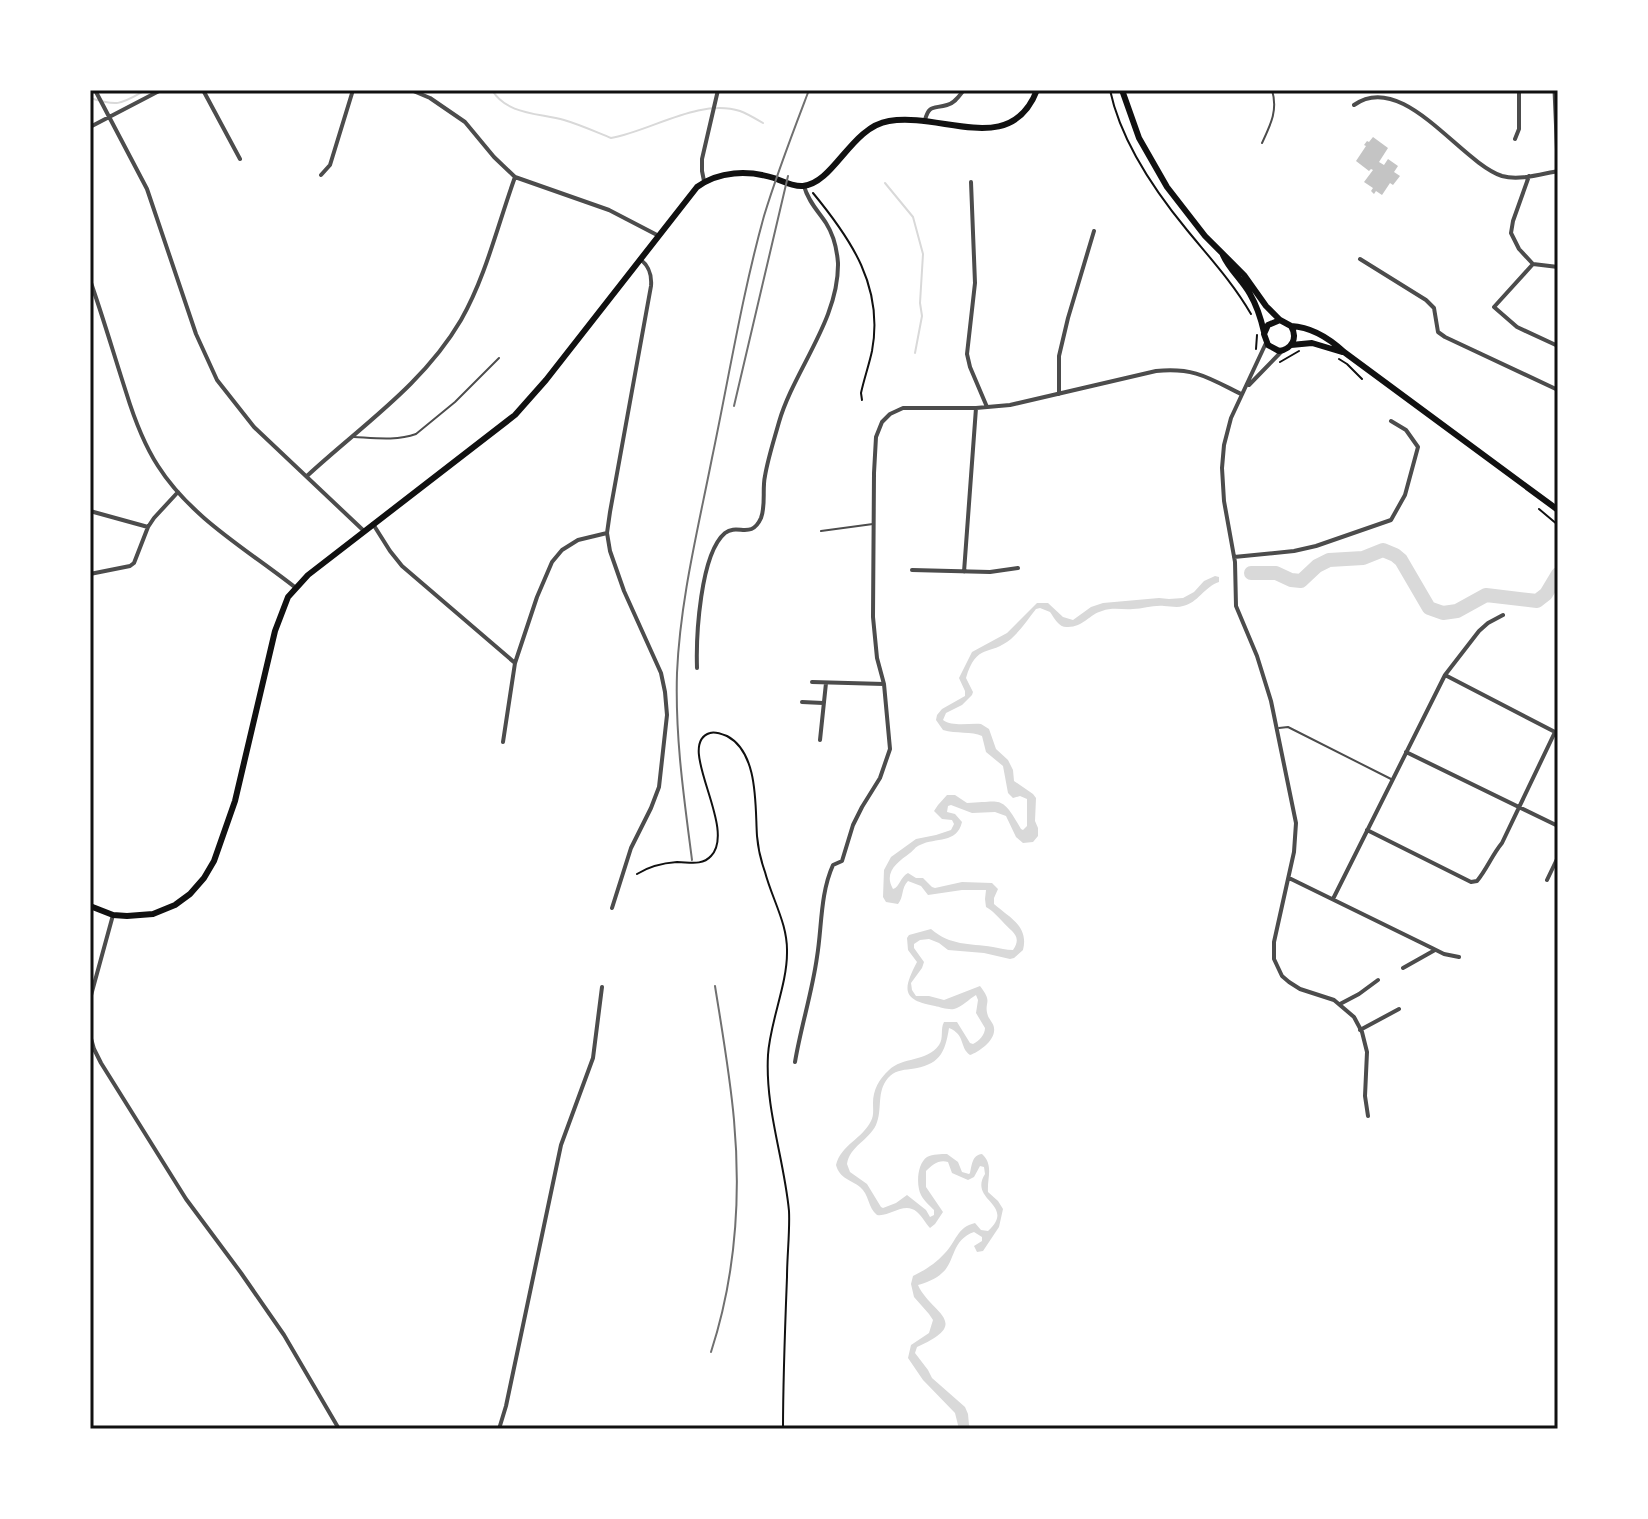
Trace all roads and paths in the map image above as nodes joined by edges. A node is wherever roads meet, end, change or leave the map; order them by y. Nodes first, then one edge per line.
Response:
1 (95, 90) edge
2 (161, 90) edge
3 (203, 90) edge
4 (353, 90) edge
5 (411, 90) edge
6 (964, 90) edge
7 (1037, 90) edge
8 (1122, 90) edge
9 (1272, 90) edge
10 (1519, 90) edge
11 (1555, 90) edge
12 (718, 92) edge
13 (1354, 105) dead end
14 (110, 118) junction
15 (925, 120) junction
16 (90, 127) edge
17 (1515, 139) dead end
18 (1262, 143) dead end
19 (240, 159) dead end
20 (1558, 161) edge
21 (1558, 171) edge
22 (321, 175) dead end
23 (1529, 176) junction
24 (515, 177) junction
25 (704, 182) junction
26 (971, 182) dead end
27 (804, 186) junction
28 (1094, 231) dead end
29 (659, 236) junction
30 (1223, 255) junction
31 (640, 259) junction
32 (1360, 259) dead end
33 (1533, 264) junction
34 (1558, 267) edge
35 (90, 280) edge
36 (1280, 320) junction
37 (1291, 326) junction
38 (1264, 334) junction
39 (1266, 343) junction
40 (1291, 345) junction
41 (1558, 346) edge
42 (1283, 350) junction
43 (1303, 350) dead end
44 (1344, 352) junction
45 (499, 358) dead end
46 (1338, 358) dead end
47 (1273, 368) dead end
48 (1362, 379) dead end
49 (1247, 386) junction
50 (1558, 390) edge
51 (1059, 394) junction
52 (1241, 394) junction
53 (862, 400) dead end
54 (987, 407) junction
55 (976, 408) junction
56 (1391, 421) dead end
57 (353, 437) junction
58 (307, 476) junction
59 (178, 492) junction
60 (1539, 509) dead end
61 (1558, 510) edge
62 (91, 513) edge
63 (373, 524) junction
64 (874, 524) junction
65 (1558, 525) edge
66 (148, 527) junction
67 (364, 531) junction
68 (821, 531) dead end
69 (607, 533) junction
70 (1234, 560) junction
71 (1018, 568) dead end
72 (912, 570) dead end
73 (964, 572) junction
74 (90, 574) edge
75 (296, 588) junction
76 (1503, 615) dead end
77 (515, 663) junction
78 (697, 668) dead end
79 (1445, 675) junction
80 (812, 682) dead end
81 (826, 683) junction
82 (884, 684) junction
83 (802, 702) dead end
84 (823, 703) junction
85 (1278, 728) junction
86 (820, 740) dead end
87 (503, 742) dead end
88 (1406, 752) junction
89 (1391, 779) junction
90 (1519, 808) junction
91 (1558, 826) edge
92 (1367, 830) junction
93 (1558, 857) edge
94 (637, 874) dead end
95 (1289, 878) junction
96 (1547, 880) dead end
97 (1333, 899) junction
98 (90, 906) edge
99 (612, 908) dead end
100 (113, 915) junction
101 (1435, 950) junction
102 (1459, 957) dead end
103 (1403, 968) dead end
104 (1378, 980) dead end
105 (602, 987) dead end
106 (90, 999) edge
107 (1340, 1004) junction
108 (1399, 1009) dead end
109 (1360, 1030) junction
110 (90, 1037) edge
111 (795, 1062) dead end
112 (1368, 1116) dead end
113 (339, 1429) edge
114 (499, 1429) edge
115 (783, 1429) edge

1 - 14 street
2 - 14 street
3 - 19 street
4 - 22 street
5 - 24 street
6 - 15 street
7 - 15 main road
8 - 30 main road
9 - 18 lane
10 - 17 street
11 - 20 street
12 - 25 street
13 - 23 street
14 - 16 street
14 - 58 street
15 - 27 main road
21 - 23 street
23 - 33 street
24 - 29 street
24 - 57 street
25 - 27 main road
25 - 29 main road
26 - 54 street
27 - 53 path
27 - 78 street
28 - 51 street
29 - 31 main road
30 - 36 main road
30 - 38 main road
31 - 63 main road
31 - 69 street
32 - 50 street
33 - 34 street
33 - 41 street
35 - 59 street
36 - 37 main road
36 - 38 main road
37 - 40 main road
37 - 44 main road
38 - 39 main road
39 - 42 main road
39 - 49 street
40 - 42 main road
40 - 44 main road
42 - 49 street
43 - 47 path
44 - 61 main road
45 - 57 lane
46 - 48 path
49 - 52 street
51 - 52 street
51 - 54 street
52 - 70 street
54 - 55 street
55 - 64 street
55 - 73 street
56 - 70 street
57 - 58 street
58 - 67 street
59 - 66 street
59 - 75 street
60 - 65 path
62 - 66 street
63 - 67 main road
63 - 77 street
64 - 68 lane
64 - 82 street
66 - 74 street
67 - 75 main road
69 - 77 street
69 - 99 street
70 - 85 street
71 - 73 street
72 - 73 street
75 - 100 main road
76 - 79 street
77 - 87 street
79 - 88 street
79 - 90 street
80 - 81 street
81 - 82 street
81 - 84 street
82 - 111 street
83 - 84 street
84 - 86 street
85 - 89 lane
85 - 95 street
88 - 89 street
88 - 90 street
89 - 92 street
90 - 91 street
90 - 92 street
92 - 97 street
93 - 96 street
94 - 115 path
95 - 97 street
95 - 107 street
97 - 101 street
98 - 100 main road
100 - 106 street
101 - 102 street
101 - 103 street
104 - 107 street
105 - 114 street
107 - 109 street
108 - 109 street
109 - 112 street
110 - 113 street

